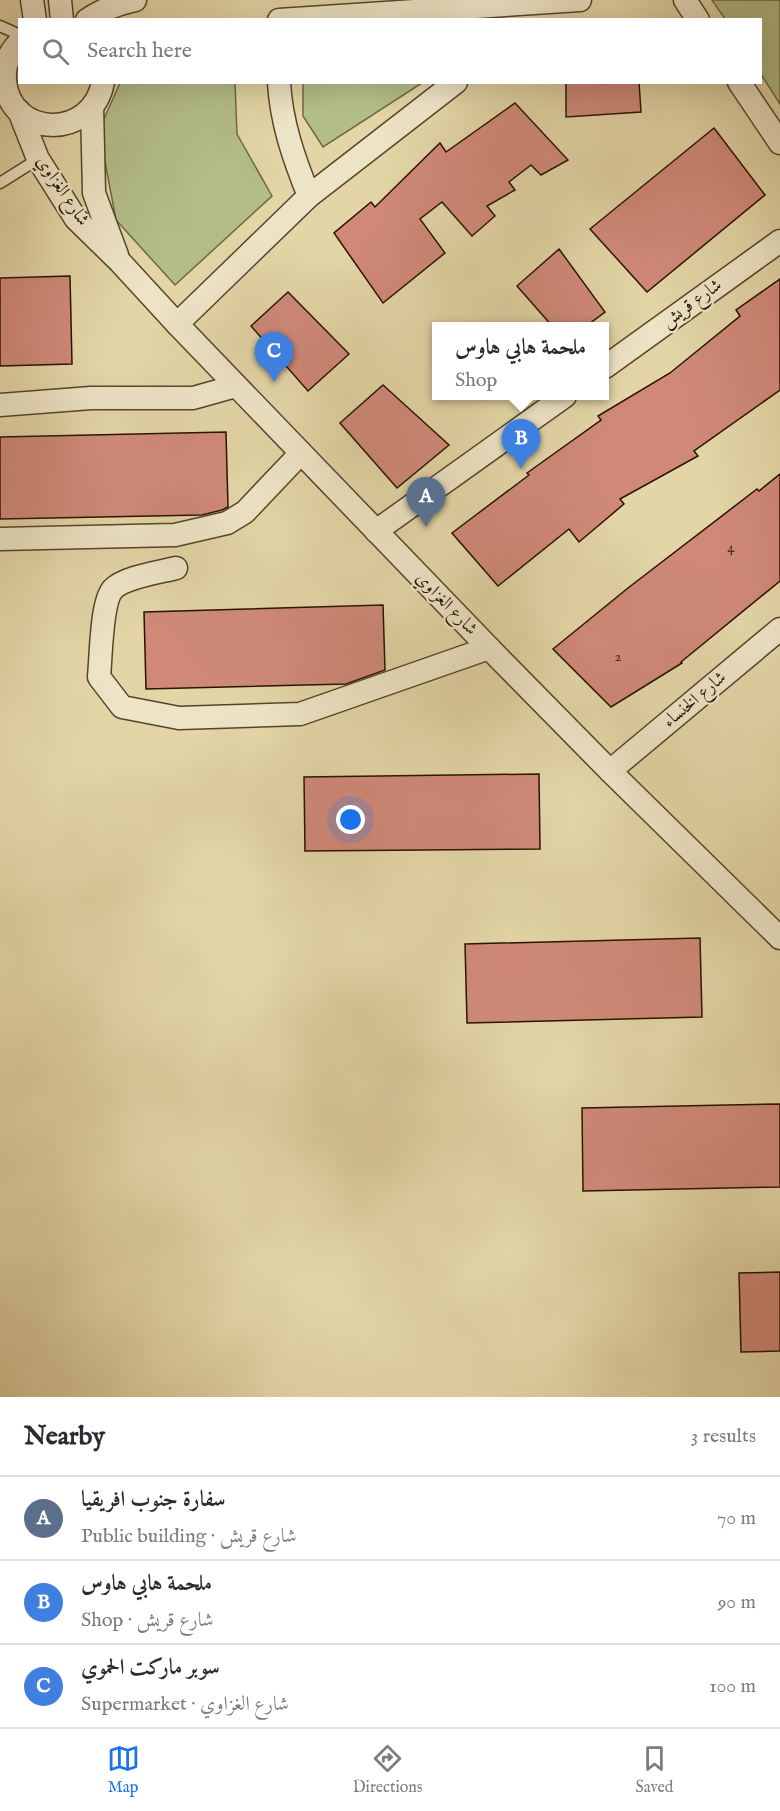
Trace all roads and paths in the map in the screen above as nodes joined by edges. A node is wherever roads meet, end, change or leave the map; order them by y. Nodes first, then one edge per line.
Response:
1 (32, 0) edge
2 (60, 0) edge
3 (135, 0) edge
4 (580, 0) edge
5 (684, 0) edge
6 (504, 12) edge
7 (35, 18) edge
8 (63, 18) edge
9 (90, 18) edge
10 (335, 18) edge
11 (697, 18) edge
12 (0, 26) edge
13 (18, 34) edge
14 (18, 44) edge
15 (102, 84) edge
16 (279, 84) edge
17 (453, 84) edge
18 (741, 84) edge
19 (10, 103) edge
20 (92, 107) junction
21 (780, 143) edge
22 (38, 159) junction
23 (0, 183) edge
24 (309, 196) junction
25 (780, 241) edge
26 (120, 262) junction
27 (177, 324) junction
28 (609, 364) edge
29 (236, 386) junction
30 (559, 400) edge
31 (0, 405) edge
32 (301, 453) junction
33 (376, 531) junction
34 (0, 539) edge
35 (176, 568) dead end
36 (780, 629) edge
37 (489, 648) junction
38 (610, 771) junction
39 (780, 938) edge

1 - 7 street
2 - 8 street
3 - 9 street
4 - 6 street
5 - 11 street
6 - 10 street
12 - 13 lane
14 - 19 street, شارع الغزاوي
15 - 20 street
16 - 24 street
17 - 24 street
18 - 21 street
19 - 20 street
19 - 22 street, شارع الغزاوي
20 - 26 street, شارع الغزاوي
22 - 23 lane
22 - 26 street, شارع الغزاوي
24 - 27 street
25 - 28 street, شارع قريش
26 - 27 street, شارع الغزاوي
27 - 29 street, شارع الغزاوي
29 - 31 street
29 - 32 street, شارع الغزاوي
30 - 33 street
32 - 33 street, شارع الغزاوي
32 - 34 street
33 - 37 street, شارع الغزاوي
35 - 37 street
36 - 38 street, شارع الخنساء
37 - 38 street, شارع الغزاوي
38 - 39 street, شارع الغزاوي

